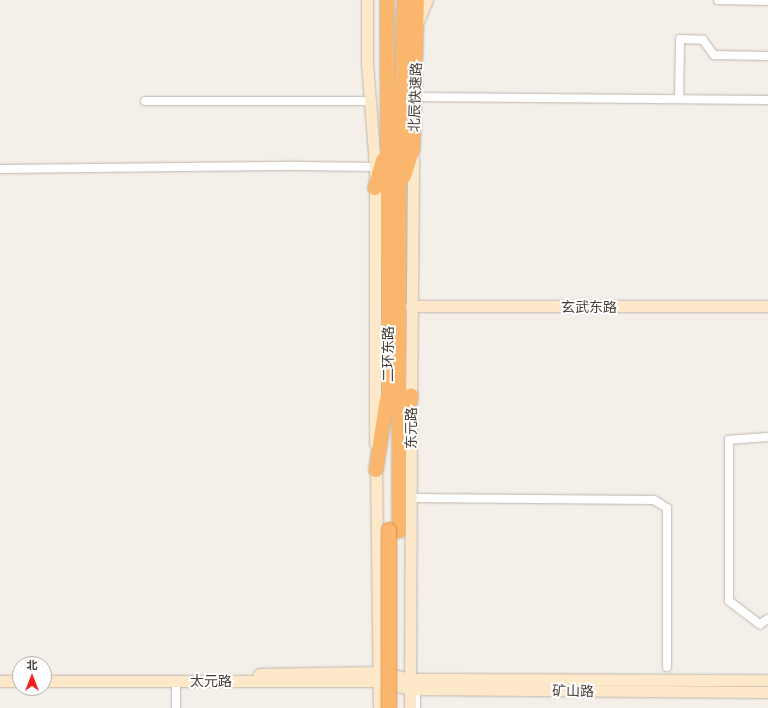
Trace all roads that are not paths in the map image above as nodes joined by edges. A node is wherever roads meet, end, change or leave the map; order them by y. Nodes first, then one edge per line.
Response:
1 (367, 0) edge
2 (387, 0) edge
3 (404, 0) edge
4 (417, 0) edge
5 (427, 0) edge
6 (718, 0) edge
7 (768, 1) edge
8 (416, 26) junction
9 (768, 56) edge
10 (415, 97) junction
11 (680, 99) junction
12 (768, 100) edge
13 (145, 101) dead end
14 (369, 101) junction
15 (387, 146) junction
16 (413, 148) junction
17 (375, 167) junction
18 (0, 169) edge
19 (374, 188) junction
20 (399, 192) junction
21 (411, 306) junction
22 (768, 306) edge
23 (388, 393) junction
24 (411, 396) junction
25 (768, 437) edge
26 (376, 470) junction
27 (398, 473) junction
28 (410, 498) junction
29 (394, 531) junction
30 (768, 619) edge
31 (667, 667) dead end
32 (0, 674) edge
33 (12, 674) edge
34 (52, 674) edge
35 (378, 676) junction
36 (768, 680) edge
37 (0, 681) edge
38 (12, 681) edge
39 (52, 681) edge
40 (176, 681) junction
41 (411, 684) junction
42 (768, 692) edge
43 (176, 708) edge
44 (379, 708) edge
45 (390, 708) edge
46 (399, 708) edge
47 (410, 708) edge
48 (416, 708) edge

1 - 14 main road
2 - 15 highway, 二环东路
3 - 20 highway
4 - 8 highway, 北辰快速路
5 - 8 main road
6 - 7 street
8 - 10 highway, 北辰快速路
9 - 11 street
10 - 11 street
10 - 16 highway, 北辰快速路
11 - 12 street
13 - 14 street
14 - 17 main road
15 - 19 highway
15 - 23 highway, 二环东路
16 - 20 highway, 北辰快速路
16 - 21 main road, 东元路
17 - 18 street
17 - 19 main road
19 - 26 main road
20 - 27 highway
21 - 22 main road, 玄武东路
21 - 24 main road, 东元路
23 - 26 highway
23 - 29 highway, 二环东路
24 - 27 highway
24 - 28 main road, 东元路
25 - 30 street
26 - 35 main road
27 - 29 highway
28 - 31 street
28 - 41 main road, 东元路
29 - 45 highway, 二环东路, bridge
29 - 46 highway, 二环东路
32 - 33 main road
34 - 35 main road, 太元路
35 - 40 main road, 太元路
35 - 41 main road, 矿山路
35 - 44 main road
36 - 41 main road, 矿山路
37 - 38 main road
39 - 40 main road, 太元路
40 - 43 street
41 - 42 main road, 矿山路
41 - 47 main road, 东元路
41 - 48 street

